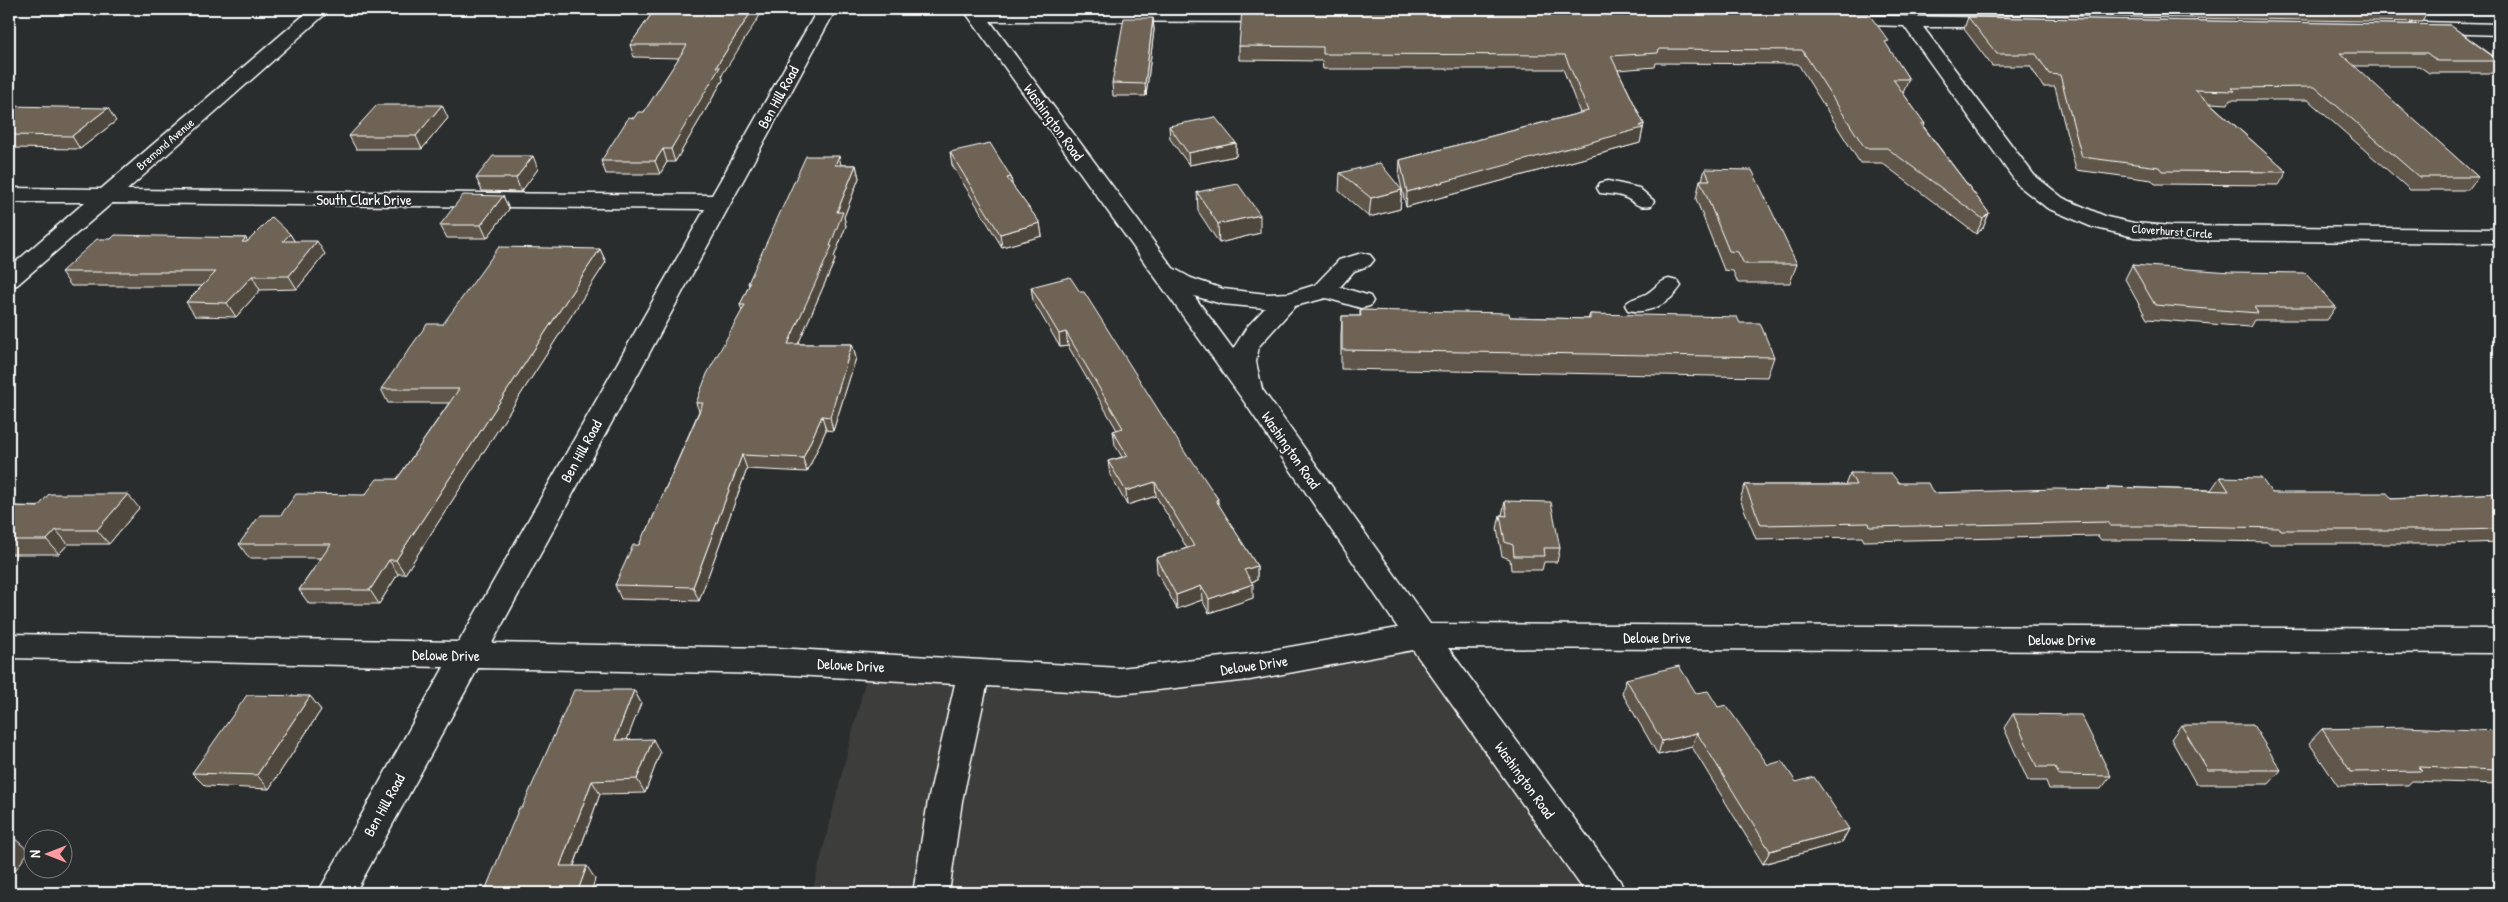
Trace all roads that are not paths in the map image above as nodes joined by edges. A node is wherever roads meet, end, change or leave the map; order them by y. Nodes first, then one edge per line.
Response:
1 (322, 9) edge
2 (827, 9) edge
3 (2450, 9) edge
4 (974, 12) edge
5 (1294, 17) edge
6 (1820, 20) edge
7 (1909, 20) junction
8 (2019, 22) edge
9 (2398, 28) edge
10 (2478, 29) junction
11 (2499, 30) edge
12 (2499, 45) edge
13 (1608, 188) dead end
14 (9, 195) edge
15 (105, 196) junction
16 (1643, 201) dead end
17 (720, 202) junction
18 (2499, 236) edge
19 (1362, 260) dead end
20 (1159, 266) junction
21 (9, 280) edge
22 (1668, 286) dead end
23 (1324, 290) junction
24 (1361, 301) dead end
25 (1286, 302) junction
26 (1637, 306) dead end
27 (1252, 394) junction
28 (1421, 636) junction
29 (2499, 641) edge
30 (9, 646) edge
31 (468, 655) junction
32 (974, 673) junction
33 (336, 893) edge
34 (931, 893) edge
35 (1607, 893) edge

1 - 15 street, Bremond Avenue
2 - 17 street, Ben Hill Road
3 - 10 street
4 - 5 street
4 - 20 street, Washington Road
6 - 7 street
7 - 8 street
7 - 18 street, Cloverhurst Circle
9 - 10 street
10 - 11 street
10 - 12 street
13 - 16 street
14 - 15 street, South Clark Drive
15 - 17 street, South Clark Drive
15 - 21 street, Bremond Avenue
17 - 31 street, Ben Hill Road
19 - 23 street
20 - 25 street
20 - 27 street, Washington Road
22 - 26 street
23 - 24 street
23 - 25 street
25 - 27 street
27 - 28 street, Washington Road
28 - 29 street, Delowe Drive
28 - 32 street, Delowe Drive
28 - 35 street, Washington Road
30 - 31 street, Delowe Drive
31 - 32 street, Delowe Drive
31 - 33 street, Ben Hill Road
32 - 34 street

